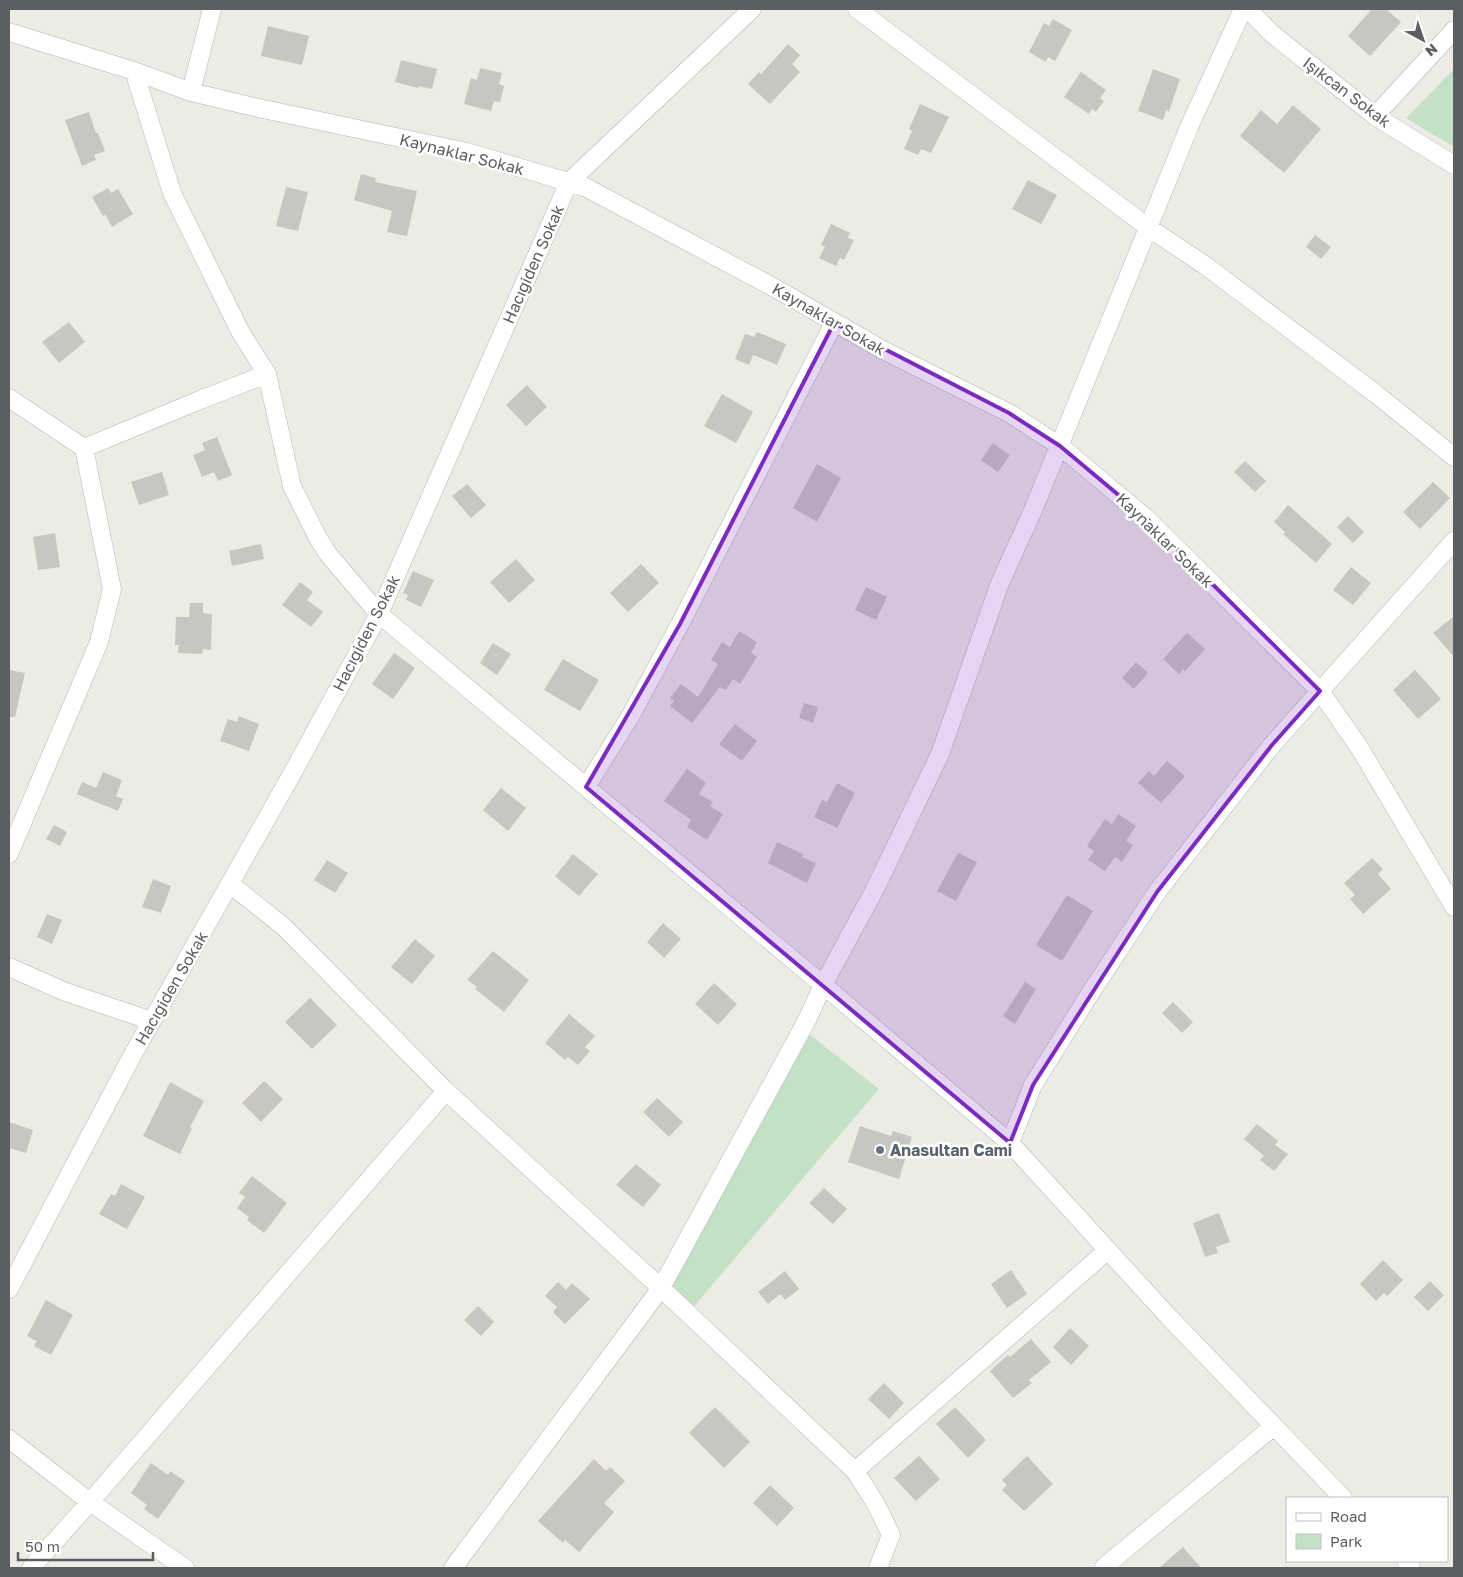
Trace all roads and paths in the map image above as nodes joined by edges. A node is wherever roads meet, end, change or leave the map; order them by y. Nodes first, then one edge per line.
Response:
1 (212, 9) edge
2 (752, 9) edge
3 (857, 9) edge
4 (1243, 9) edge
5 (1248, 9) edge
6 (1454, 30) edge
7 (9, 32) edge
8 (134, 70) junction
9 (190, 92) junction
10 (1375, 116) junction
11 (1454, 165) edge
12 (569, 182) junction
13 (1149, 228) junction
14 (834, 322) junction
15 (267, 374) junction
16 (9, 398) edge
17 (1060, 446) junction
18 (84, 448) junction
19 (1454, 457) edge
20 (1454, 541) edge
21 (379, 614) junction
22 (1320, 691) junction
23 (586, 787) junction
24 (9, 854) edge
25 (230, 884) junction
26 (1454, 907) edge
27 (9, 967) edge
28 (823, 985) junction
29 (152, 1021) junction
30 (446, 1091) junction
31 (1010, 1143) junction
32 (1108, 1250) junction
33 (661, 1288) junction
34 (9, 1289) edge
35 (1274, 1426) junction
36 (9, 1439) edge
37 (855, 1471) junction
38 (1342, 1497) edge
39 (90, 1502) junction
40 (31, 1568) edge
41 (185, 1568) edge
42 (453, 1568) edge
43 (878, 1568) edge
44 (1104, 1568) edge

1 - 9 street
2 - 12 street, Hacıgiden Sokak
3 - 13 street
4 - 13 street
5 - 10 street, Işıkcan Sokak
6 - 10 street
7 - 8 street, Kaynaklar Sokak
8 - 9 street, Kaynaklar Sokak
8 - 15 street
9 - 12 street, Kaynaklar Sokak
10 - 11 street, Işıkcan Sokak
12 - 14 street, Kaynaklar Sokak
12 - 21 street, Hacıgiden Sokak
13 - 17 street
13 - 19 street
14 - 17 street, Kaynaklar Sokak
14 - 23 street
15 - 18 street
15 - 21 street
16 - 18 street
17 - 22 street, Kaynaklar Sokak
17 - 28 street
18 - 24 street
20 - 22 street
21 - 23 street
21 - 25 street, Hacıgiden Sokak
22 - 26 street, Kaynaklar Sokak
22 - 31 street
23 - 28 street
25 - 29 street, Hacıgiden Sokak
25 - 30 street
27 - 29 street
28 - 31 street
28 - 33 street
29 - 34 street, Hacıgiden Sokak
30 - 33 street
30 - 39 street
31 - 32 street
32 - 35 street
32 - 37 street
33 - 37 street
33 - 42 street
35 - 38 street
35 - 44 street
36 - 39 street
37 - 43 street
39 - 40 street
39 - 41 street

